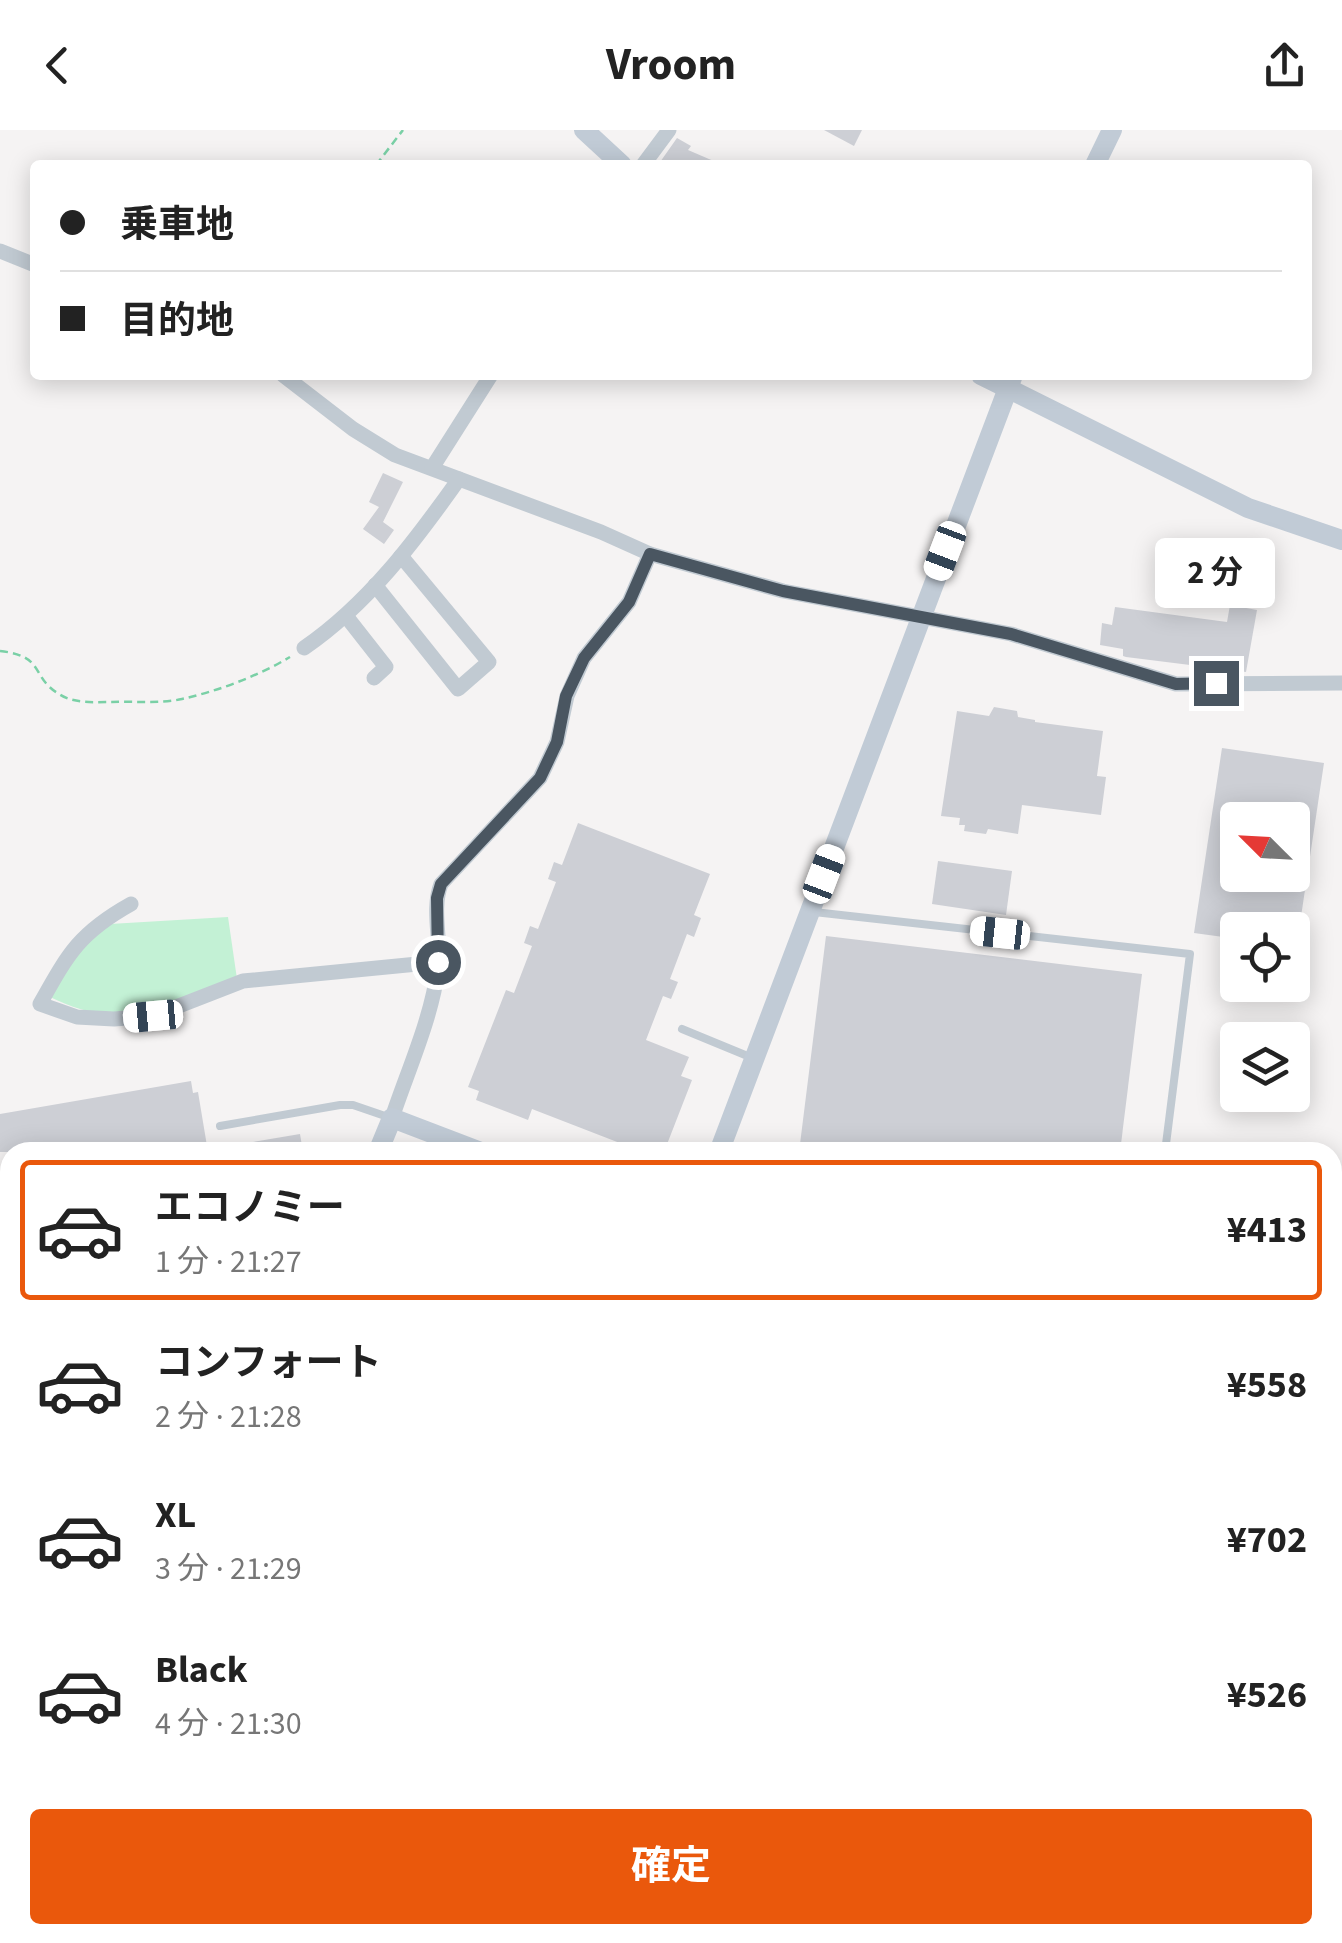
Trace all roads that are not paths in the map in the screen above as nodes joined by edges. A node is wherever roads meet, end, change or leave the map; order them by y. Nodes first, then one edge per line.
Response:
1 (584, 130) edge
2 (669, 130) edge
3 (1112, 130) edge
4 (617, 160) edge
5 (647, 160) edge
6 (1097, 160) edge
7 (0, 251) edge
8 (30, 263) edge
9 (290, 380) edge
10 (488, 380) edge
11 (1010, 382) edge
12 (432, 468) junction
13 (460, 478) junction
14 (1342, 540) edge
15 (650, 554) junction
16 (401, 556) junction
17 (375, 586) junction
18 (346, 616) junction
19 (920, 616) junction
20 (304, 648) road end
21 (374, 678) dead end
22 (1342, 683) edge
23 (131, 904) dead end
24 (810, 912) junction
25 (438, 962) junction
26 (682, 1029) dead end
27 (754, 1058) junction
28 (392, 1118) junction
29 (220, 1126) dead end
30 (382, 1142) edge
31 (455, 1142) edge
32 (723, 1142) edge
33 (1166, 1142) edge

1 - 4 street
2 - 5 street
3 - 6 street
7 - 8 street
9 - 12 street
10 - 12 street
11 - 14 street
11 - 19 street
12 - 13 street
13 - 15 street
13 - 16 street
15 - 19 street
15 - 25 street
16 - 17 street
16 - 17 street
17 - 18 street
18 - 20 street
18 - 21 street
19 - 22 street
19 - 24 street
23 - 25 street
24 - 27 street
24 - 33 lane
25 - 28 street
26 - 27 lane
27 - 32 street
28 - 29 lane
28 - 30 street
28 - 31 street

